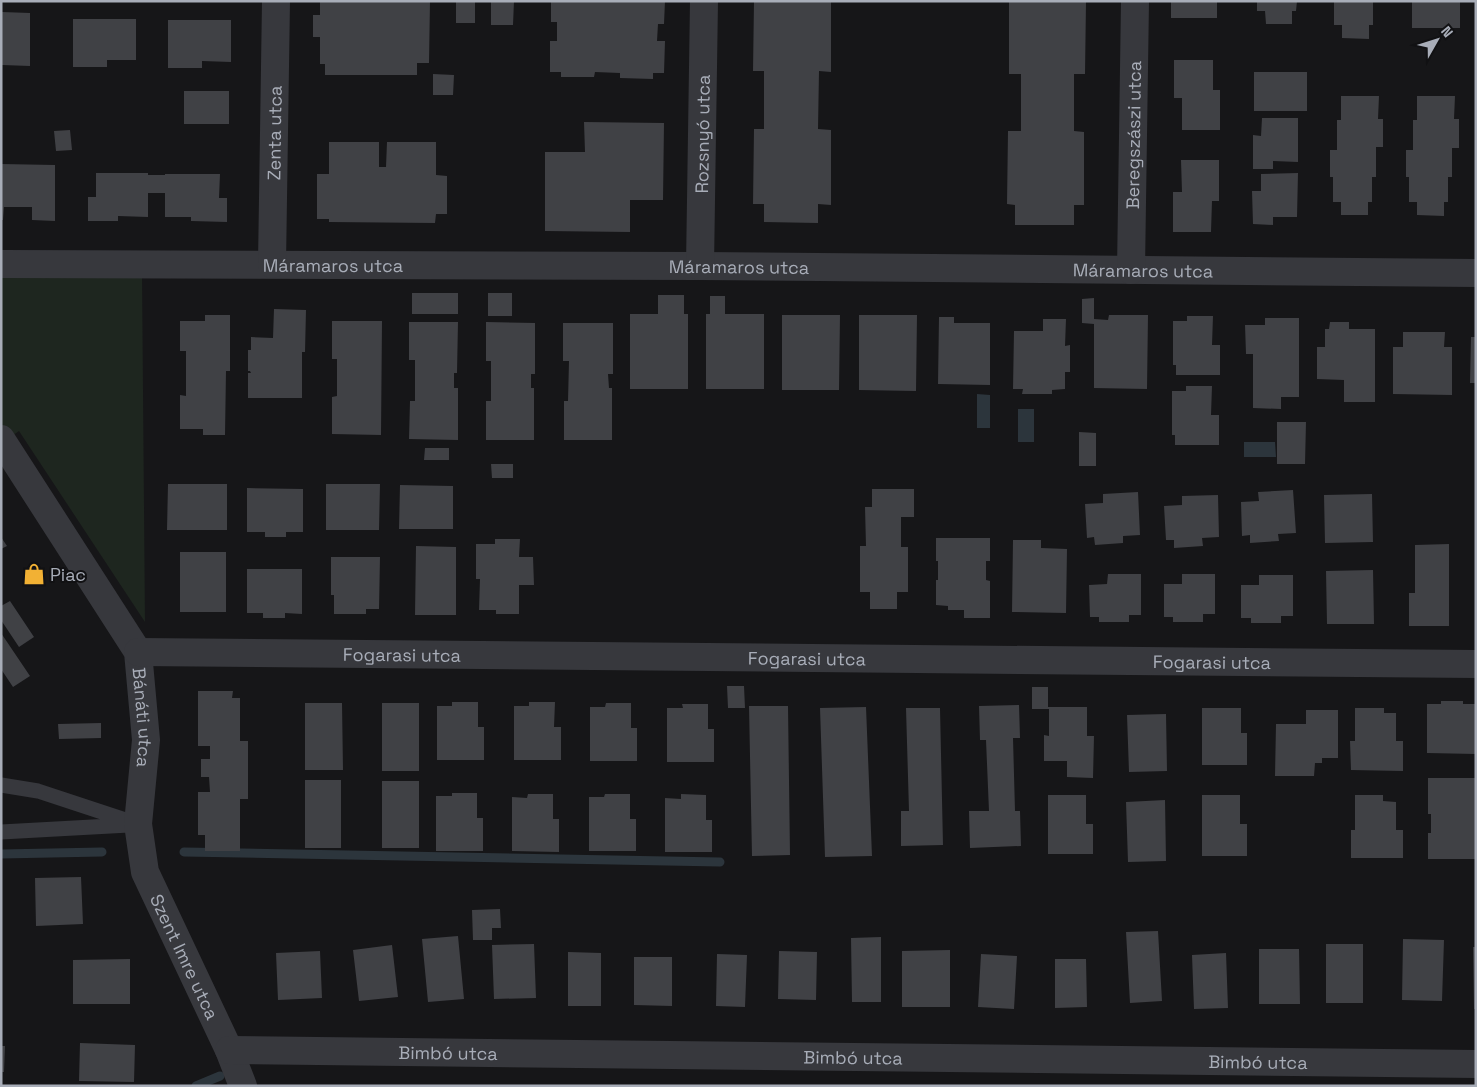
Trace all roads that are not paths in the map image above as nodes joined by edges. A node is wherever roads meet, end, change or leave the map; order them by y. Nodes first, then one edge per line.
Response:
1 (276, 1) edge
2 (704, 1) edge
3 (1135, 1) edge
4 (1, 264) edge
5 (272, 264) junction
6 (700, 266) junction
7 (1131, 270) junction
8 (1476, 273) edge
9 (1, 439) edge
10 (138, 652) junction
11 (1476, 664) edge
12 (1, 786) edge
13 (138, 824) junction
14 (1, 832) edge
15 (229, 1050) junction
16 (1476, 1064) edge
17 (243, 1086) edge

1 - 5 street, Zenta utca
2 - 6 street, Rozsnyó utca
3 - 7 street, Beregszászi utca
4 - 5 street, Máramaros utca
5 - 6 street, Máramaros utca
6 - 7 street, Máramaros utca
7 - 8 street, Máramaros utca
9 - 10 street, Bánáti utca
10 - 11 street, Fogarasi utca
10 - 13 street, Bánáti utca
12 - 13 lane
13 - 14 lane
13 - 15 street, Szent Imre utca
15 - 16 street, Bimbó utca
15 - 17 street, Szent Imre utca

